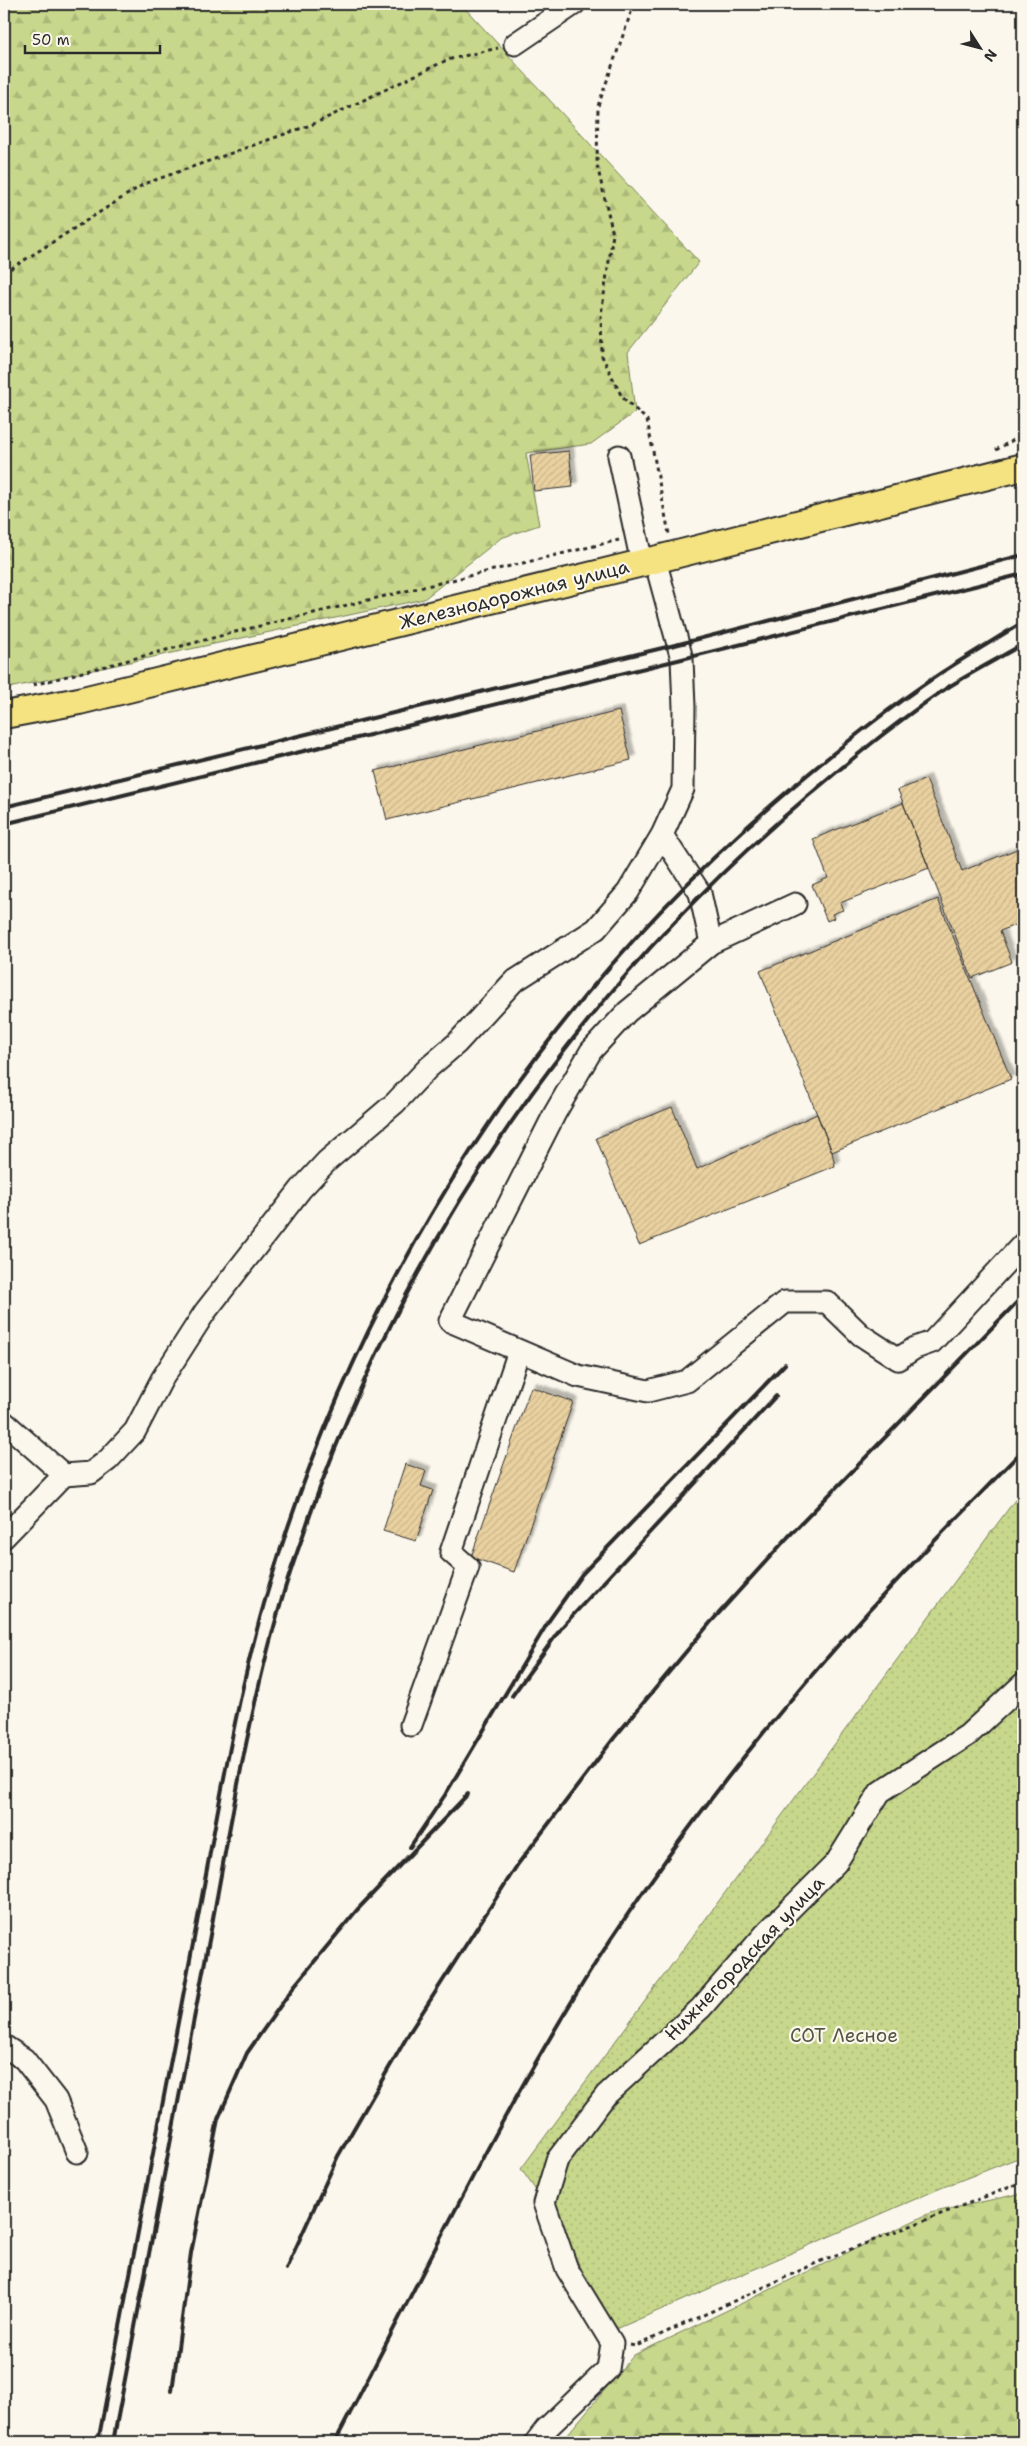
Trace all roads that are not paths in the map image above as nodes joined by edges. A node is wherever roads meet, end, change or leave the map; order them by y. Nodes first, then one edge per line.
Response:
1 (574, 4) edge
2 (515, 44) road end
3 (619, 456) dead end
4 (1021, 466) edge
5 (649, 561) junction
6 (4, 715) edge
7 (662, 835) junction
8 (795, 904) dead end
9 (711, 943) junction
10 (1023, 1244) edge
11 (519, 1351) junction
12 (4, 1422) edge
13 (64, 1475) junction
14 (4, 1536) edge
15 (1023, 1684) edge
16 (411, 1725) dead end
17 (4, 2046) edge
18 (77, 2152) dead end
19 (536, 2442) edge

1 - 2 street
3 - 5 street
4 - 5 main road, Железнодорожная улица
5 - 6 main road, Железнодорожная улица
5 - 7 street
7 - 9 street
7 - 13 street
8 - 9 street
9 - 11 street
10 - 11 street
11 - 16 street
12 - 13 street
13 - 14 street
15 - 19 street, Нижнегородская улица
17 - 18 street

